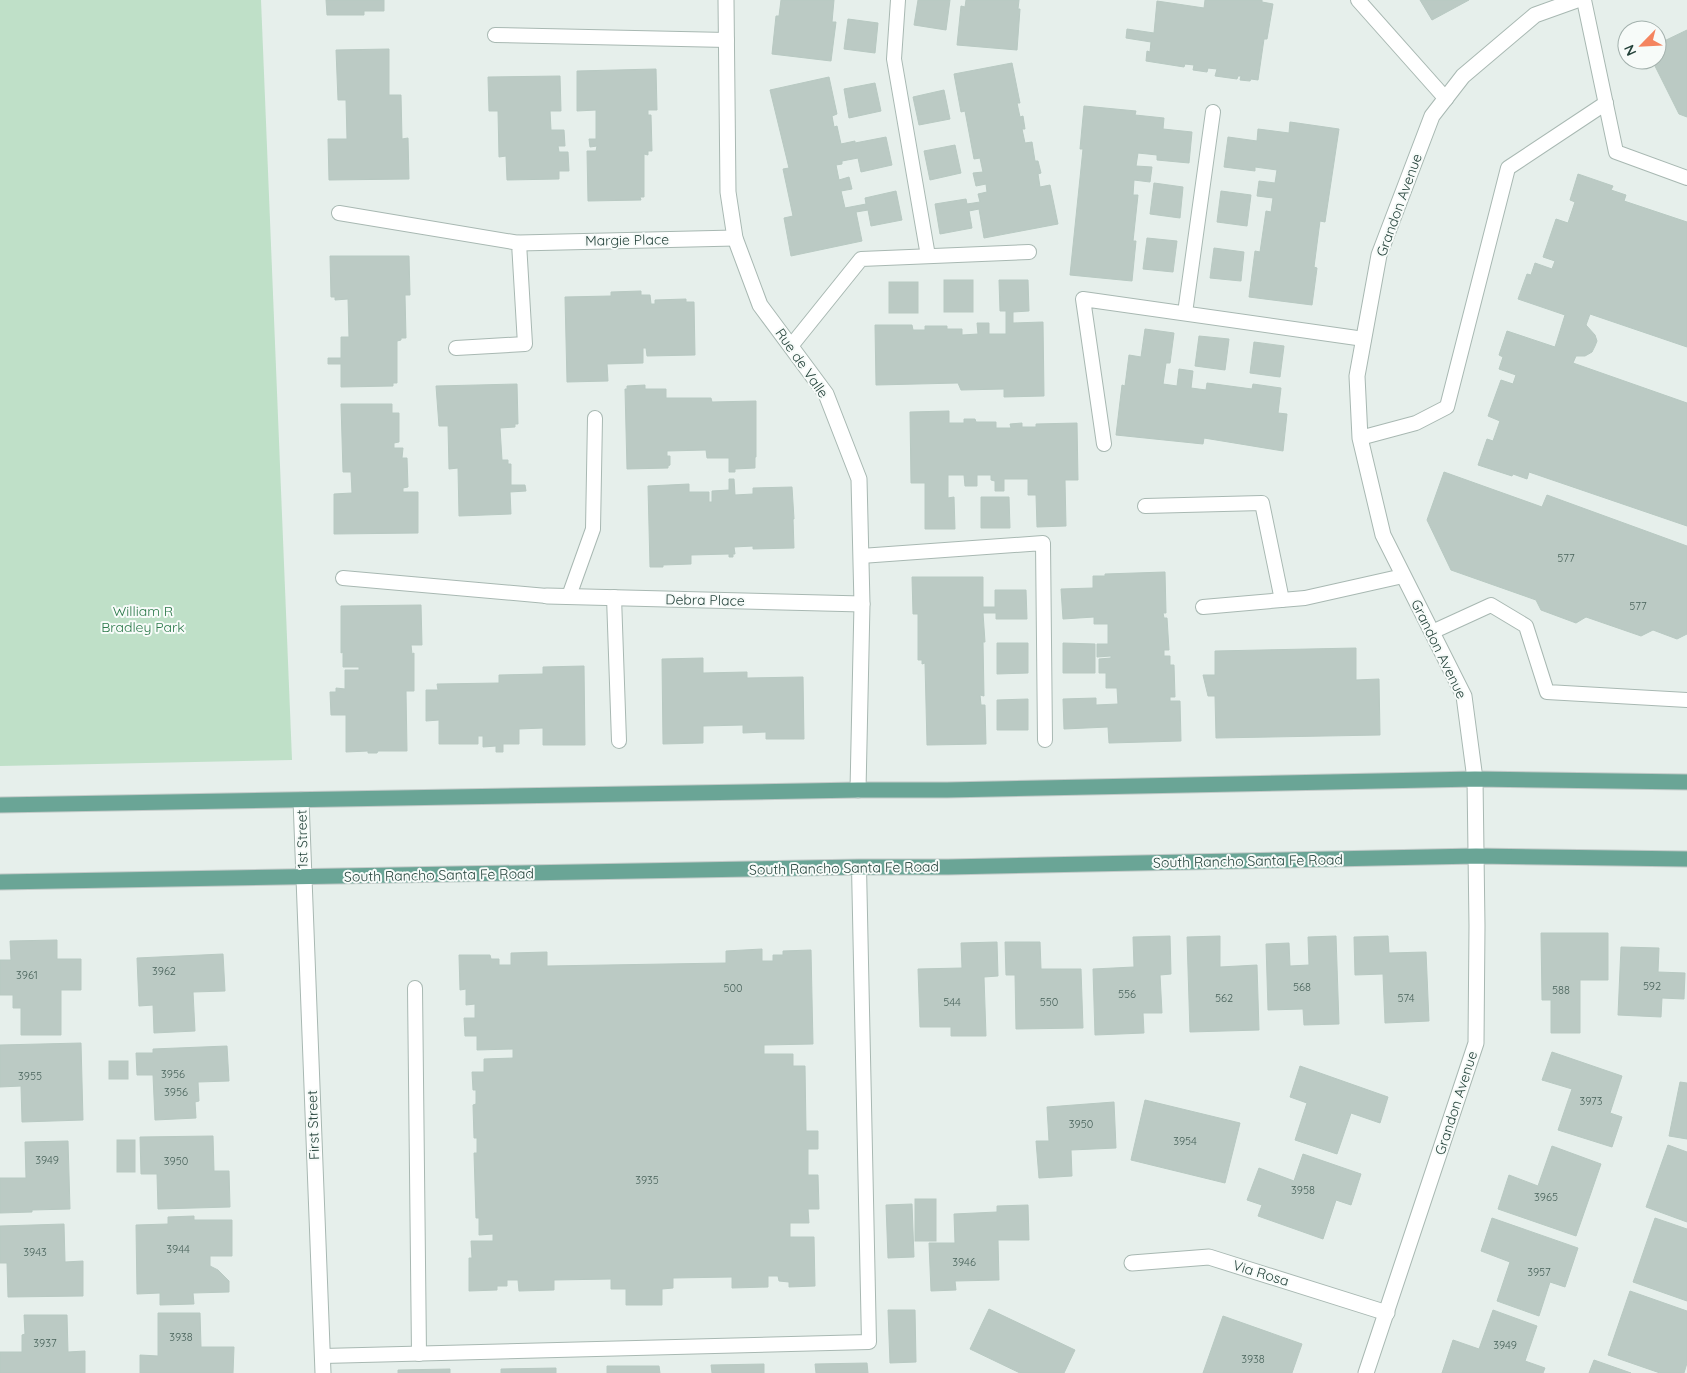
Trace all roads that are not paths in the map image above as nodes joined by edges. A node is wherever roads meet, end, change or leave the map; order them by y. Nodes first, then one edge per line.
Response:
1 (726, 0) edge
2 (898, 0) edge
3 (1358, 0) edge
4 (1577, 0) edge
5 (1584, 0) edge
6 (1553, 4) edge
7 (494, 35) dead end
8 (727, 40) junction
9 (1446, 99) junction
10 (1606, 103) junction
11 (1213, 112) dead end
12 (1687, 178) edge
13 (339, 213) dead end
14 (734, 238) junction
15 (519, 243) junction
16 (1029, 252) dead end
17 (928, 256) junction
18 (1185, 313) junction
19 (1364, 339) junction
20 (791, 346) junction
21 (456, 348) dead end
22 (594, 418) dead end
23 (1360, 438) junction
24 (1104, 444) dead end
25 (1145, 506) dead end
26 (861, 556) junction
27 (1403, 576) junction
28 (343, 578) dead end
29 (547, 596) joint
30 (568, 596) junction
31 (614, 598) junction
32 (1282, 600) junction
33 (862, 604) junction
34 (1203, 607) dead end
35 (1432, 632) junction
36 (1687, 700) edge
37 (1045, 740) dead end
38 (619, 741) dead end
39 (1475, 779) junction
40 (1687, 782) edge
41 (858, 790) junction
42 (301, 800) junction
43 (0, 805) edge
44 (1476, 856) junction
45 (1687, 859) edge
46 (859, 867) junction
47 (303, 877) junction
48 (0, 882) edge
49 (415, 988) dead end
50 (1132, 1263) dead end
51 (1387, 1313) junction
52 (419, 1354) junction
53 (323, 1356) junction
54 (324, 1373) edge
55 (1366, 1373) edge

1 - 8 street, Rue de Valle
2 - 17 lane
3 - 9 lane
4 - 6 street, Grandon Avenue
5 - 10 lane
6 - 9 street, Grandon Avenue
7 - 8 lane
8 - 14 street, Rue de Valle
9 - 19 street, Grandon Avenue
10 - 12 lane
10 - 23 lane
11 - 18 lane
13 - 15 lane
14 - 15 street, Margie Place
14 - 20 street, Rue de Valle
15 - 21 lane
16 - 17 lane
17 - 20 lane
18 - 19 lane
18 - 24 lane
19 - 23 street, Grandon Avenue
20 - 26 street, Rue de Valle
22 - 30 lane
23 - 27 street, Grandon Avenue
25 - 32 lane
26 - 33 street, Rue de Valle
26 - 37 lane
27 - 32 lane
27 - 35 street, Grandon Avenue
28 - 29 lane
29 - 30 street, Debra Place
30 - 31 street, Debra Place
31 - 33 street, Debra Place
31 - 38 lane
32 - 34 lane
33 - 41 street, Rue de Valle
35 - 36 lane
35 - 39 street, Grandon Avenue
39 - 40 main road
39 - 41 main road
39 - 44 street, Grandon Avenue
41 - 42 main road
42 - 43 main road
42 - 47 street, 1st Street
44 - 45 main road, South Rancho Santa Fe Road
44 - 46 main road, South Rancho Santa Fe Road
44 - 51 street, Grandon Avenue
46 - 47 main road, South Rancho Santa Fe Road
46 - 52 lane
47 - 48 main road, South Rancho Santa Fe Road
47 - 53 street, First Street
49 - 52 lane
50 - 51 street, Via Rosa
51 - 55 street, Grandon Avenue
52 - 53 lane
53 - 54 street, First Street

